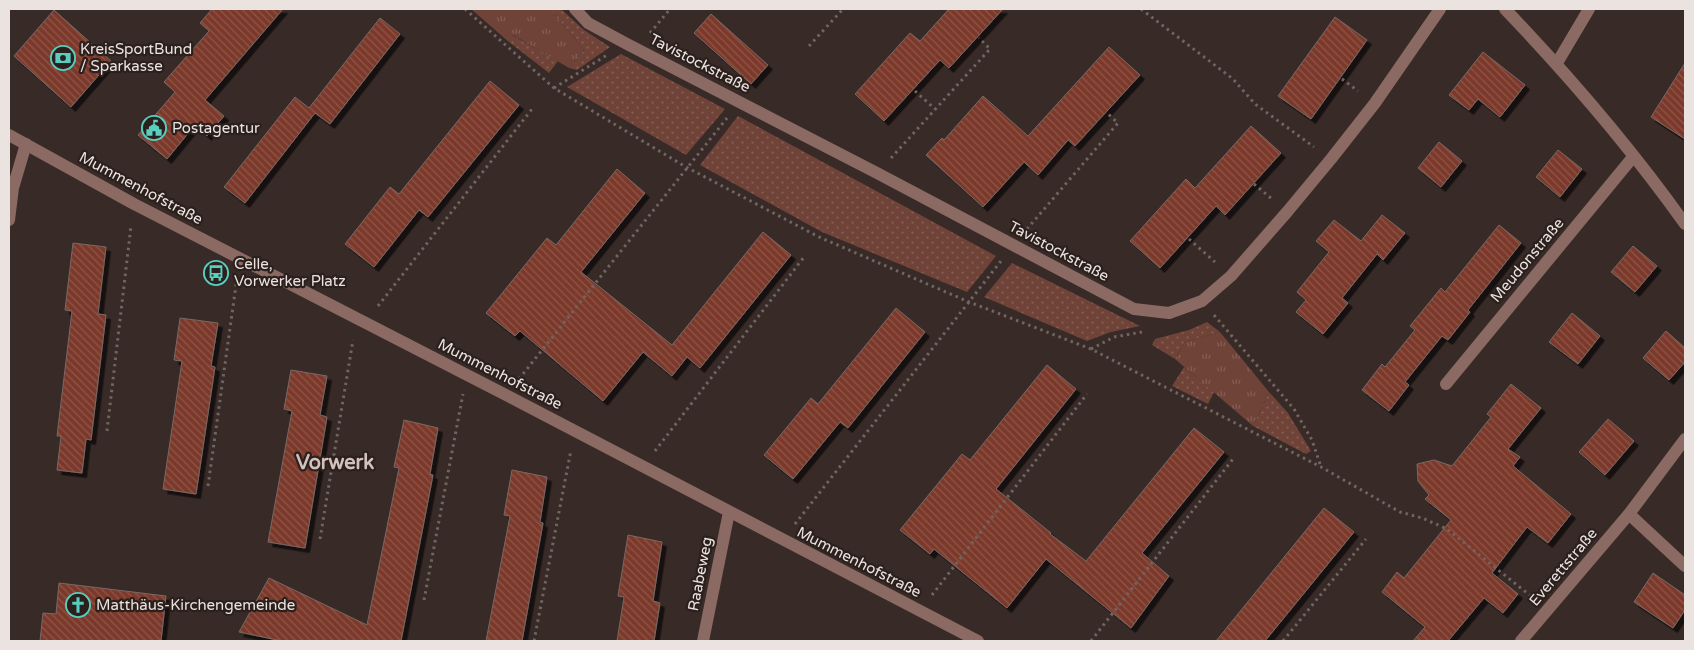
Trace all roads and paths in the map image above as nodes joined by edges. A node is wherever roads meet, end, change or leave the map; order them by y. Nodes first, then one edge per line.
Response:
1 (465, 9) edge
2 (575, 9) edge
3 (670, 9) edge
4 (844, 9) edge
5 (1141, 9) edge
6 (1440, 9) edge
7 (1505, 9) edge
8 (1589, 9) edge
9 (979, 38) dead end
10 (631, 46) junction
11 (809, 46) dead end
12 (1557, 62) junction
13 (554, 88) junction
14 (914, 91) dead end
15 (740, 102) junction
16 (532, 109) dead end
17 (935, 109) junction
18 (1108, 113) dead end
19 (9, 134) edge
20 (26, 144) junction
21 (1633, 157) junction
22 (1331, 159) junction
23 (686, 167) junction
24 (877, 173) junction
25 (134, 204) junction
26 (9, 220) edge
27 (1685, 224) edge
28 (1189, 239) dead end
29 (1014, 245) junction
30 (804, 257) dead end
31 (240, 258) junction
32 (1231, 276) junction
33 (1202, 301) junction
34 (969, 302) junction
35 (1169, 313) junction
36 (361, 320) junction
37 (1091, 349) junction
38 (467, 375) junction
39 (1446, 384) dead end
40 (1087, 394) dead end
41 (506, 395) junction
42 (107, 431) dead end
43 (575, 431) junction
44 (1685, 438) edge
45 (1234, 459) dead end
46 (643, 467) junction
47 (1321, 467) junction
48 (208, 486) dead end
49 (729, 512) junction
50 (1629, 514) junction
51 (1366, 538) dead end
52 (320, 539) dead end
53 (782, 540) junction
54 (1685, 566) edge
55 (424, 600) dead end
56 (1548, 610) junction
57 (920, 611) junction
58 (534, 641) edge
59 (703, 641) edge
60 (978, 641) edge
61 (1091, 641) edge
62 (1284, 641) edge
63 (1521, 641) edge

1 - 13 path
2 - 10 street, Tavistockstraße
3 - 10 path
4 - 11 path
5 - 22 path
6 - 22 street, Tavistockstraße
7 - 12 street
8 - 12 street
9 - 17 path
10 - 13 path
10 - 15 street, Tavistockstraße
12 - 21 street
13 - 23 path
14 - 17 path
15 - 23 path
15 - 24 street, Tavistockstraße
16 - 36 path
17 - 24 path
18 - 29 path
19 - 20 street, Mummenhofstraße
20 - 25 street, Mummenhofstraße
20 - 26 street
21 - 27 street
21 - 39 street, Meudonstraße
22 - 32 street, Tavistockstraße
23 - 34 path
23 - 41 path
24 - 29 street, Tavistockstraße
25 - 31 street, Mummenhofstraße
25 - 42 path
28 - 32 path
29 - 34 path
29 - 35 street, Tavistockstraße
30 - 46 path
31 - 36 street, Mummenhofstraße
31 - 48 path
32 - 33 street, Tavistockstraße
33 - 35 street, Tavistockstraße
33 - 47 path
34 - 37 path
34 - 53 path
35 - 37 path
36 - 38 street, Mummenhofstraße
36 - 52 path
37 - 47 path
38 - 41 street, Mummenhofstraße
38 - 55 path
40 - 57 path
41 - 43 street, Mummenhofstraße
43 - 46 street, Mummenhofstraße
43 - 58 path
44 - 50 street, Everettstraße
45 - 61 path
46 - 49 street, Mummenhofstraße
47 - 56 path
49 - 53 street, Mummenhofstraße
49 - 59 street, Raabeweg
50 - 54 street
50 - 56 street, Everettstraße
51 - 62 path
53 - 57 street, Mummenhofstraße
56 - 63 street, Everettstraße
57 - 60 street, Mummenhofstraße

